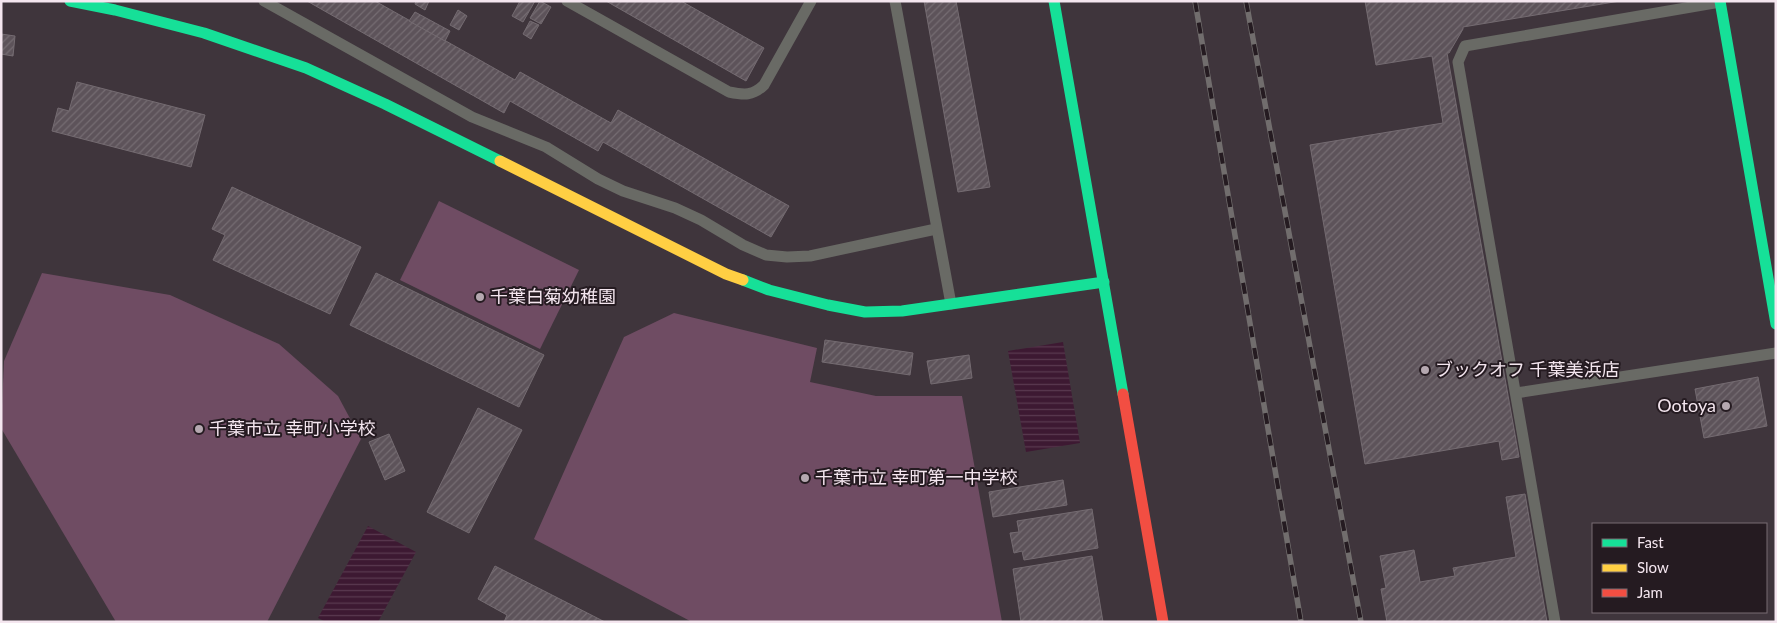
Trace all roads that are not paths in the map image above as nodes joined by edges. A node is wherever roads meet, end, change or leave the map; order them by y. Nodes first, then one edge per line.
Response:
1 (70, 1) edge
2 (264, 1) edge
3 (567, 1) edge
4 (811, 1) edge
5 (895, 1) edge
6 (1054, 1) edge
7 (1720, 2) edge
8 (936, 229) junction
9 (1104, 282) junction
10 (951, 304) junction
11 (1776, 324) edge
12 (1776, 353) edge
13 (1516, 393) junction
14 (1162, 622) edge
15 (1555, 622) edge

1 - 10 street
2 - 8 lane
3 - 4 lane
5 - 8 lane
6 - 9 street
7 - 11 street
7 - 13 lane
8 - 10 lane
9 - 10 street
9 - 14 street
12 - 13 lane
13 - 15 lane

